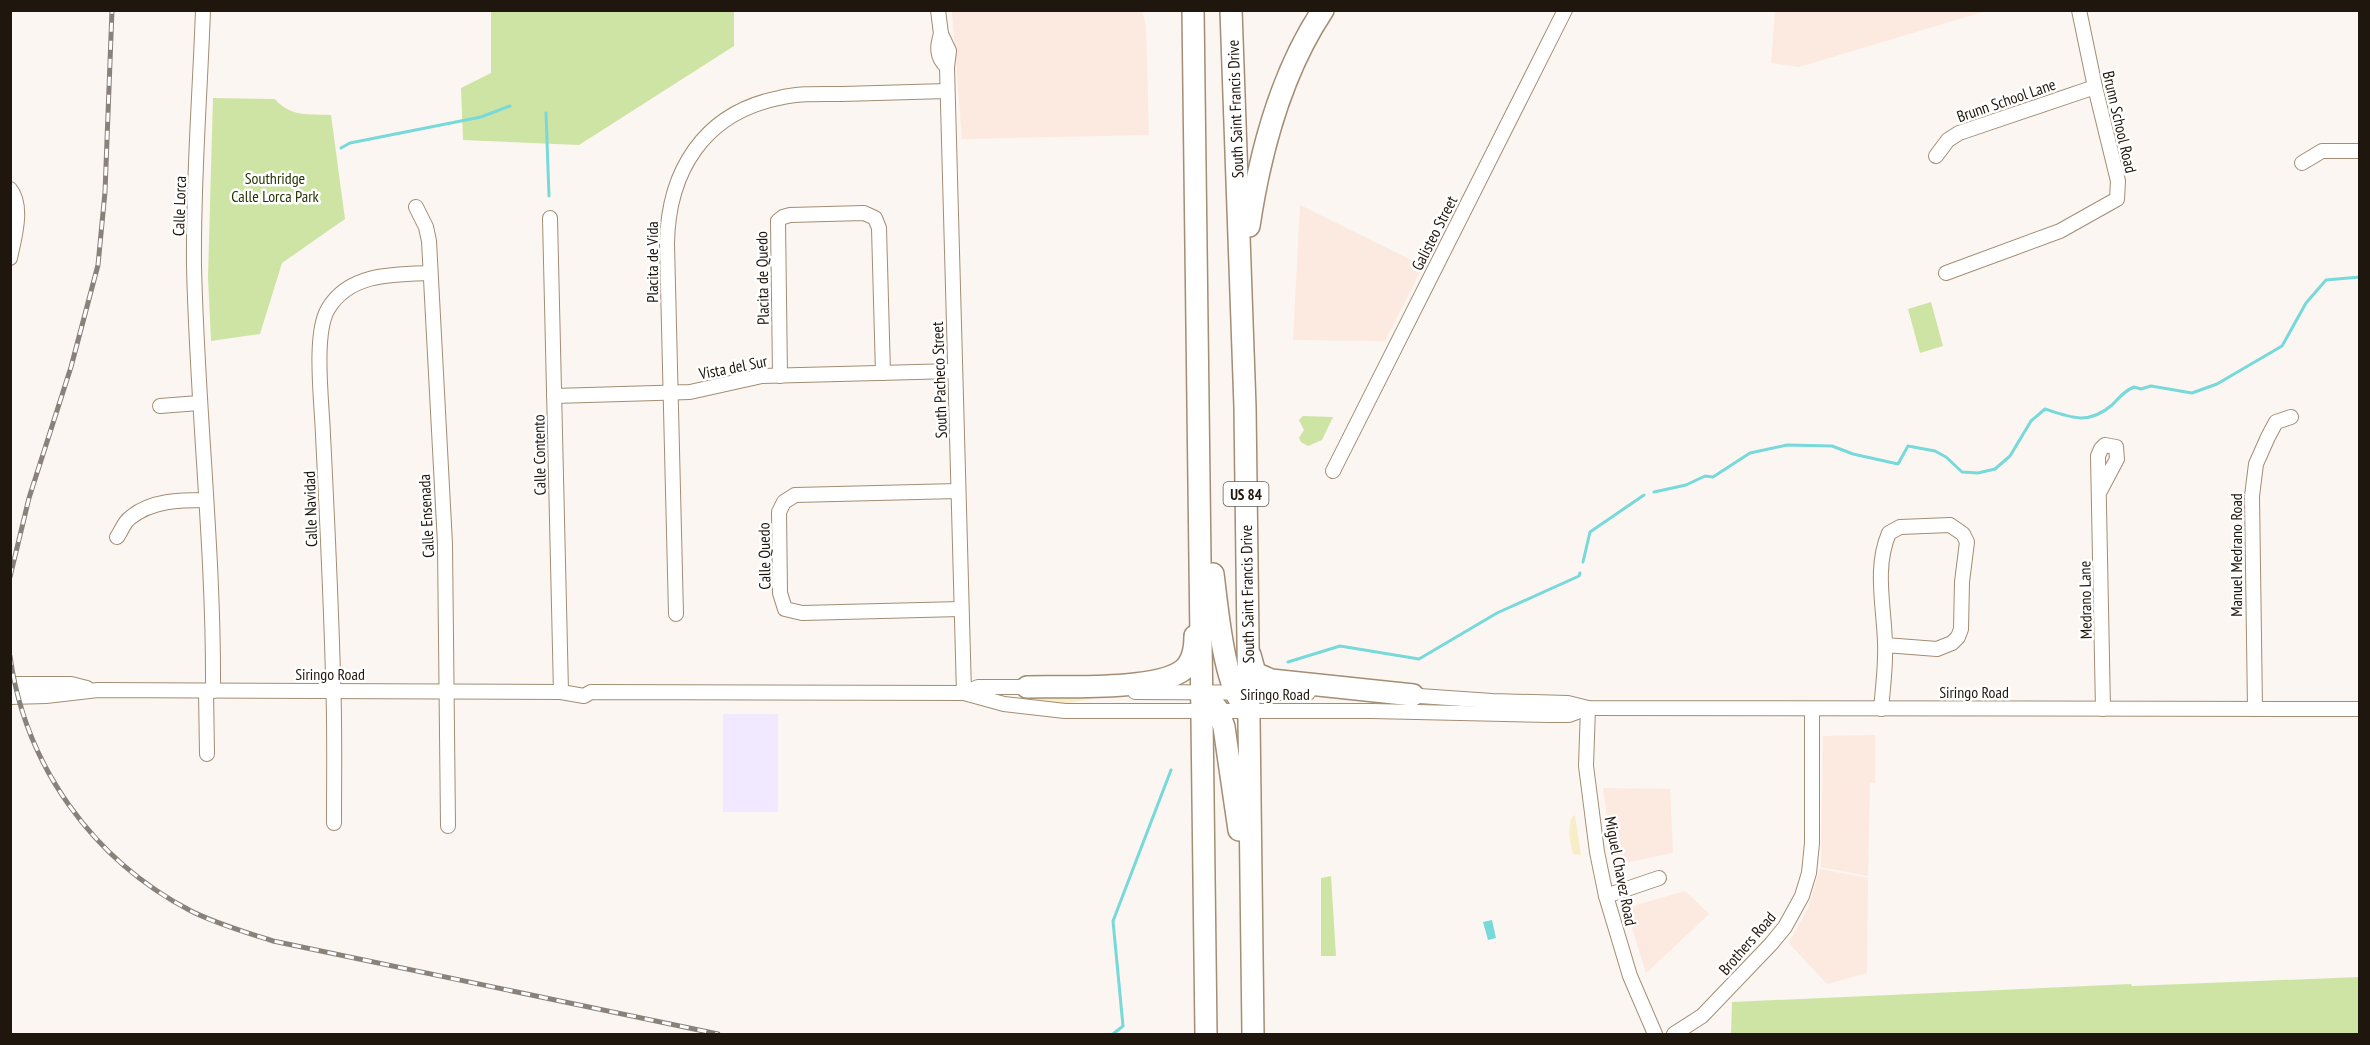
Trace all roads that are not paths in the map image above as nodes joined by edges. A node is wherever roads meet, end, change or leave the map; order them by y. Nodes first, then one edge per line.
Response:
1 (203, 10) edge
2 (938, 10) edge
3 (1188, 10) edge
4 (1193, 10) edge
5 (1231, 10) edge
6 (1323, 10) edge
7 (1565, 10) edge
8 (2079, 10) edge
9 (1194, 66) junction
10 (2095, 87) junction
11 (947, 91) junction
12 (2360, 151) edge
13 (1936, 156) dead end
14 (2302, 163) dead end
15 (10, 189) edge
16 (416, 207) dead end
17 (550, 218) dead end
18 (10, 258) edge
19 (430, 273) junction
20 (1946, 273) dead end
21 (1242, 295) junction
22 (955, 371) junction
23 (883, 373) junction
24 (780, 376) junction
25 (671, 393) junction
26 (554, 396) junction
27 (200, 403) junction
28 (160, 406) dead end
29 (2291, 417) dead end
30 (1200, 463) junction
31 (1333, 471) dead end
32 (958, 491) junction
33 (2100, 491) dead end
34 (207, 500) junction
35 (117, 537) dead end
36 (1201, 555) junction
37 (961, 609) junction
38 (676, 614) dead end
39 (1885, 645) junction
40 (1248, 649) junction
41 (10, 684) edge
42 (1027, 687) junction
43 (98, 690) junction
44 (209, 691) junction
45 (334, 691) junction
46 (447, 691) junction
47 (561, 692) junction
48 (964, 693) junction
49 (1413, 695) junction
50 (10, 697) edge
51 (1244, 698) junction
52 (1208, 704) junction
53 (1588, 708) junction
54 (1812, 708) junction
55 (1881, 709) junction
56 (2103, 709) junction
57 (2254, 709) junction
58 (2360, 709) edge
59 (207, 754) dead end
60 (334, 823) dead end
61 (448, 826) dead end
62 (1659, 878) dead end
63 (1606, 896) junction
64 (1251, 901) junction
65 (1206, 1035) edge
66 (1253, 1035) edge
67 (1655, 1035) edge
68 (1674, 1035) edge

1 - 27 street, Calle Lorca
2 - 11 street, South Pacheco Street
3 - 9 highway
4 - 9 highway, US 84
5 - 21 highway, South Saint Francis Drive / US 84
6 - 21 highway
7 - 31 street, Galisteo Street
8 - 10 street, Brunn School Road
9 - 30 highway, US 84
10 - 13 street, Brunn School Lane
10 - 20 street, Brunn School Road
11 - 22 street, South Pacheco Street
11 - 25 street, Placita de Vida
12 - 14 street
15 - 18 street
16 - 19 street, Calle Ensenada
17 - 26 street, Calle Contento
19 - 45 street, Calle Navidad
19 - 46 street, Calle Ensenada
21 - 40 highway, South Saint Francis Drive / US 84
22 - 23 street, Vista del Sur
22 - 32 street, South Pacheco Street
23 - 24 street, Vista del Sur
23 - 24 street, Placita de Quedo
24 - 25 street, Vista del Sur
25 - 26 street, Vista del Sur
25 - 38 street, Placita de Vida
26 - 47 street, Calle Contento
27 - 28 street
27 - 34 street, Calle Lorca
29 - 57 street, Manuel Medrano Road
30 - 36 highway, US 84
30 - 51 highway
32 - 37 street, South Pacheco Street
32 - 37 street, Calle Quedo
33 - 56 street, Medrano Lane
34 - 35 street
34 - 44 street, Calle Lorca
36 - 42 highway
36 - 52 highway, US 84
37 - 48 street, South Pacheco Street
39 - 39 street
39 - 55 street
40 - 49 highway
40 - 51 highway, South Saint Francis Drive / US 84
41 - 43 street, Siringo Road
42 - 48 street, Siringo Road
42 - 52 street, Siringo Road
43 - 44 street, Siringo Road
43 - 50 street, Siringo Road
44 - 45 street, Siringo Road
44 - 59 street, Calle Lorca
45 - 46 street, Siringo Road
45 - 60 street, Calle Navidad
46 - 47 street, Siringo Road
46 - 61 street, Calle Ensenada
47 - 48 street, Siringo Road
48 - 52 street, Siringo Road
49 - 51 street, Siringo Road
49 - 53 street, Siringo Road
51 - 52 street, Siringo Road
51 - 52 street, Siringo Road
51 - 53 street, Siringo Road
51 - 64 highway, South Saint Francis Drive / US 84
52 - 64 highway
52 - 65 highway, US 84
53 - 54 street, Siringo Road
53 - 63 street, Miguel Chavez Road
54 - 55 street, Siringo Road
54 - 68 street, Brothers Road
55 - 56 street, Siringo Road
56 - 57 street, Siringo Road
57 - 58 street, Siringo Road
62 - 63 street
63 - 67 street, Miguel Chavez Road
64 - 66 highway, South Saint Francis Drive / US 84

